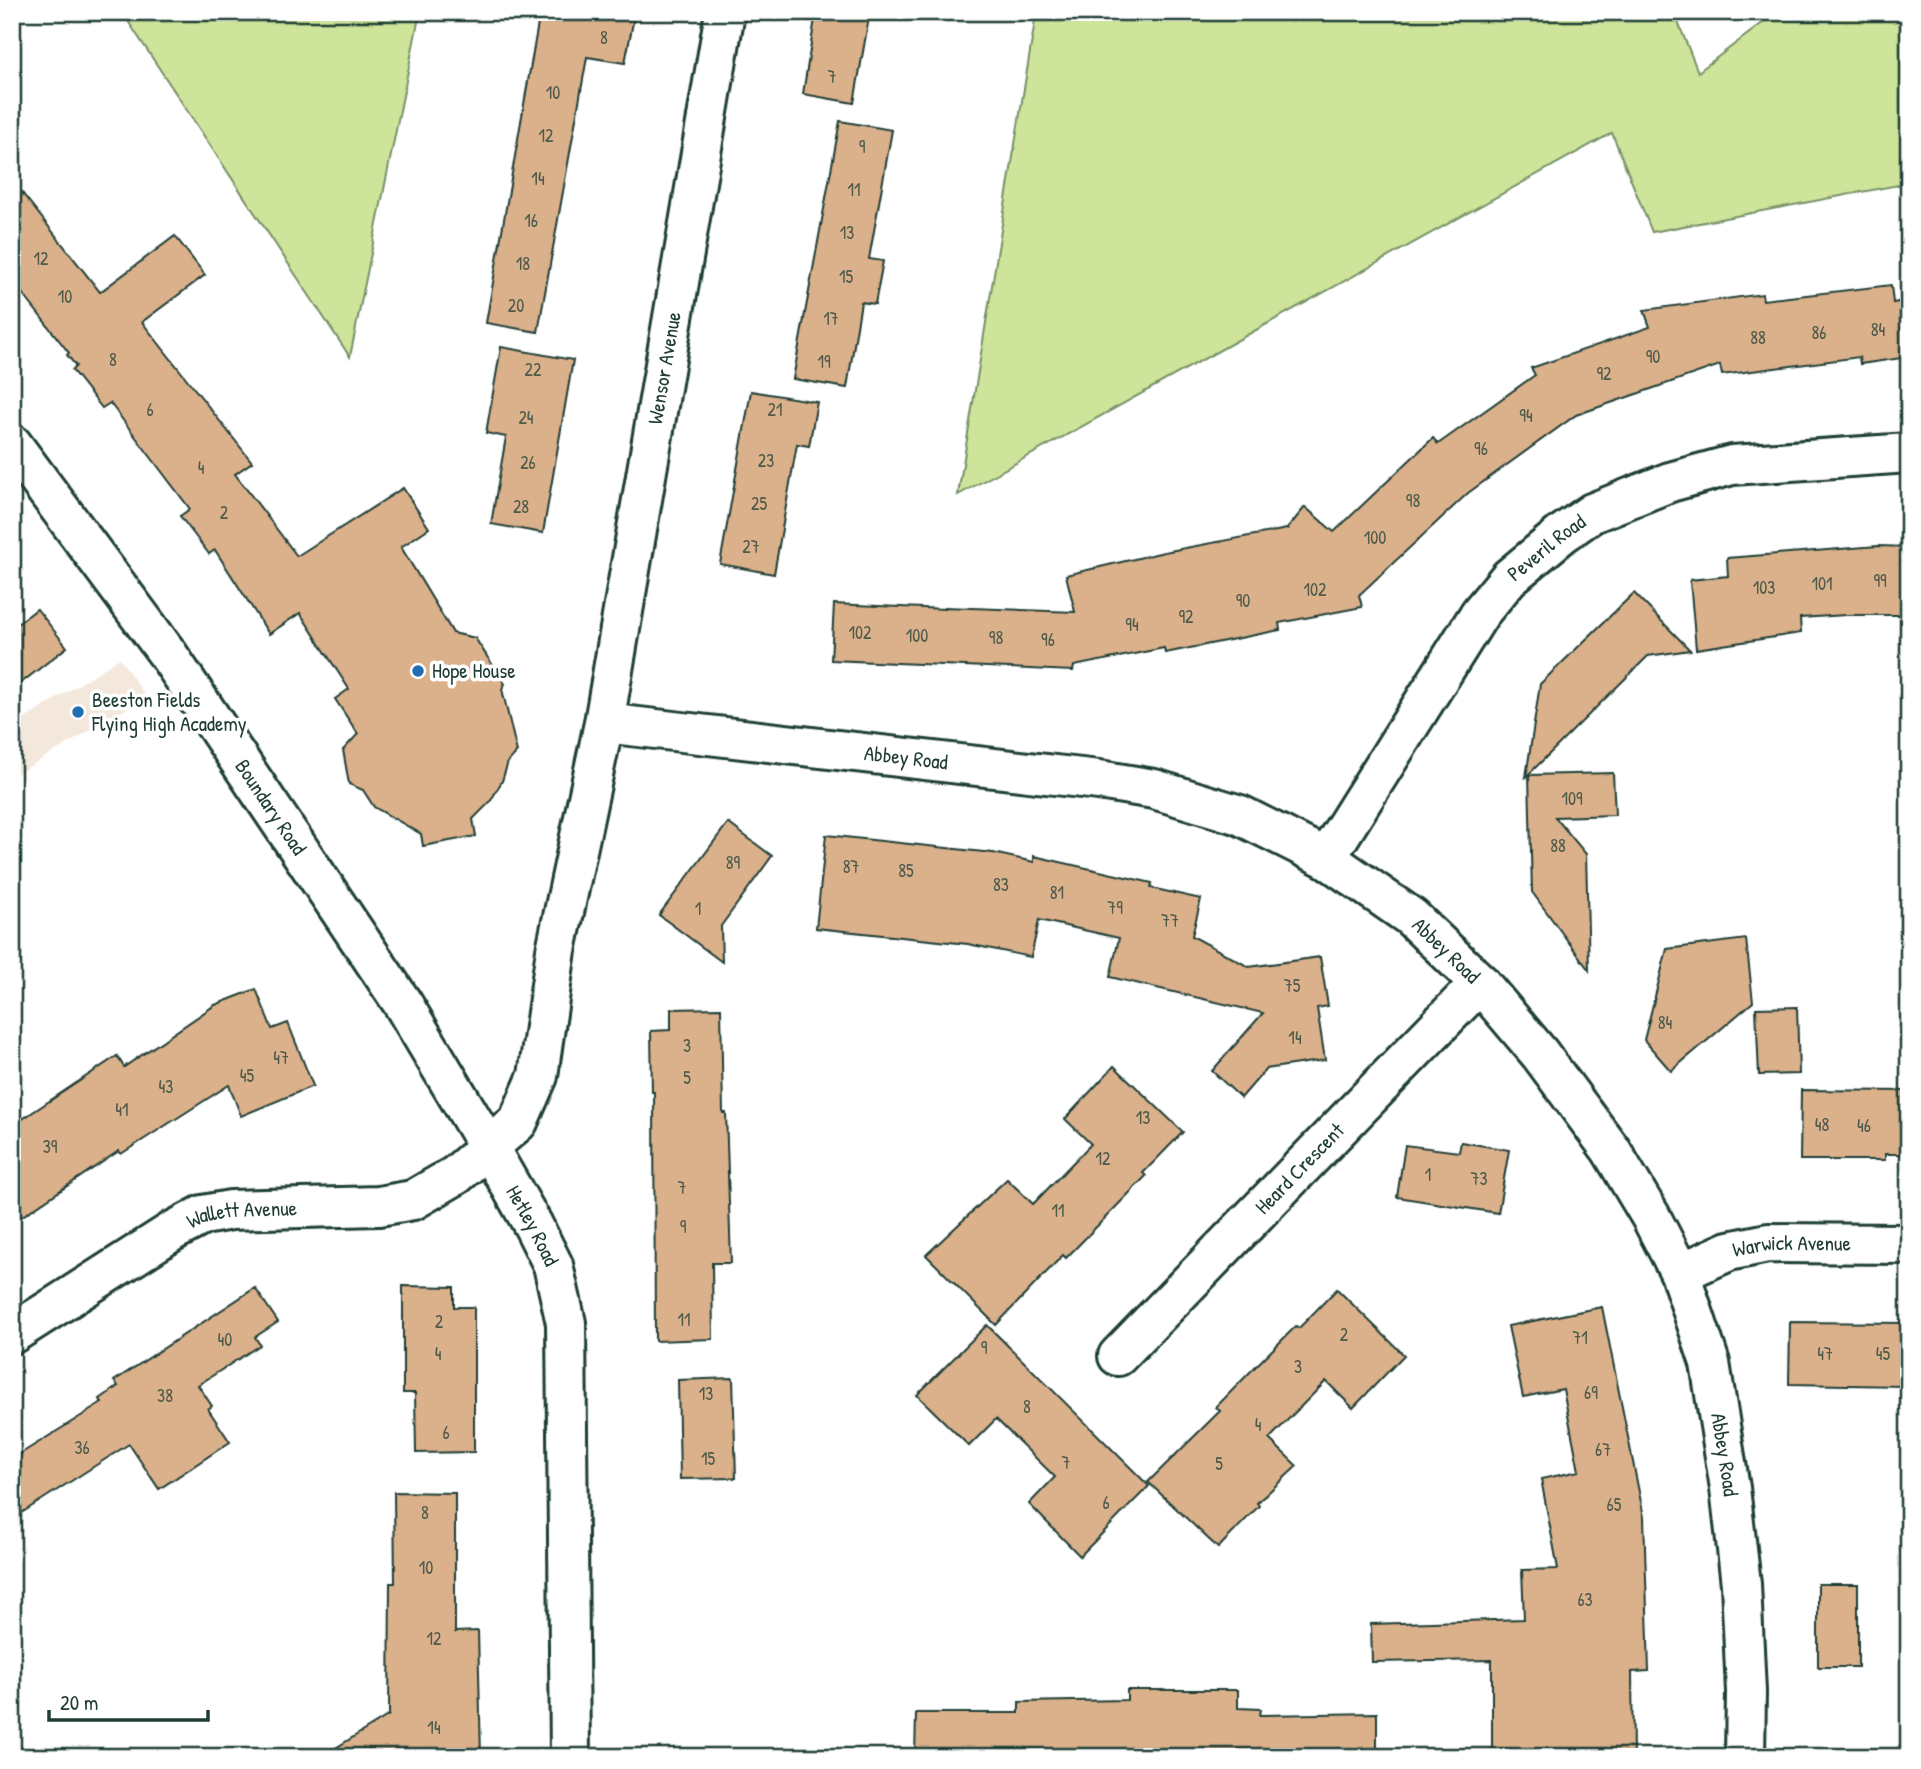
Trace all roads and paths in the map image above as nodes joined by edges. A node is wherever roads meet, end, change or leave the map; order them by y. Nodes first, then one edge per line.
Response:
1 (725, 12) edge
2 (12, 444) edge
3 (1909, 453) edge
4 (604, 723) junction
5 (1326, 858) junction
6 (1480, 983) junction
7 (489, 1148) junction
8 (1909, 1244) edge
9 (1680, 1273) junction
10 (12, 1334) edge
11 (1118, 1356) dead end
12 (570, 1757) edge
13 (1745, 1757) edge

1 - 4 street, Wensor Avenue
2 - 7 street, Boundary Road
3 - 5 street, Peveril Road
4 - 5 street, Abbey Road
4 - 7 street
5 - 6 street, Abbey Road
6 - 9 street, Abbey Road
6 - 11 street, Heard Crescent
7 - 10 street, Wallett Avenue
7 - 12 street, Hetley Road
8 - 9 street, Warwick Avenue
9 - 13 street, Abbey Road

